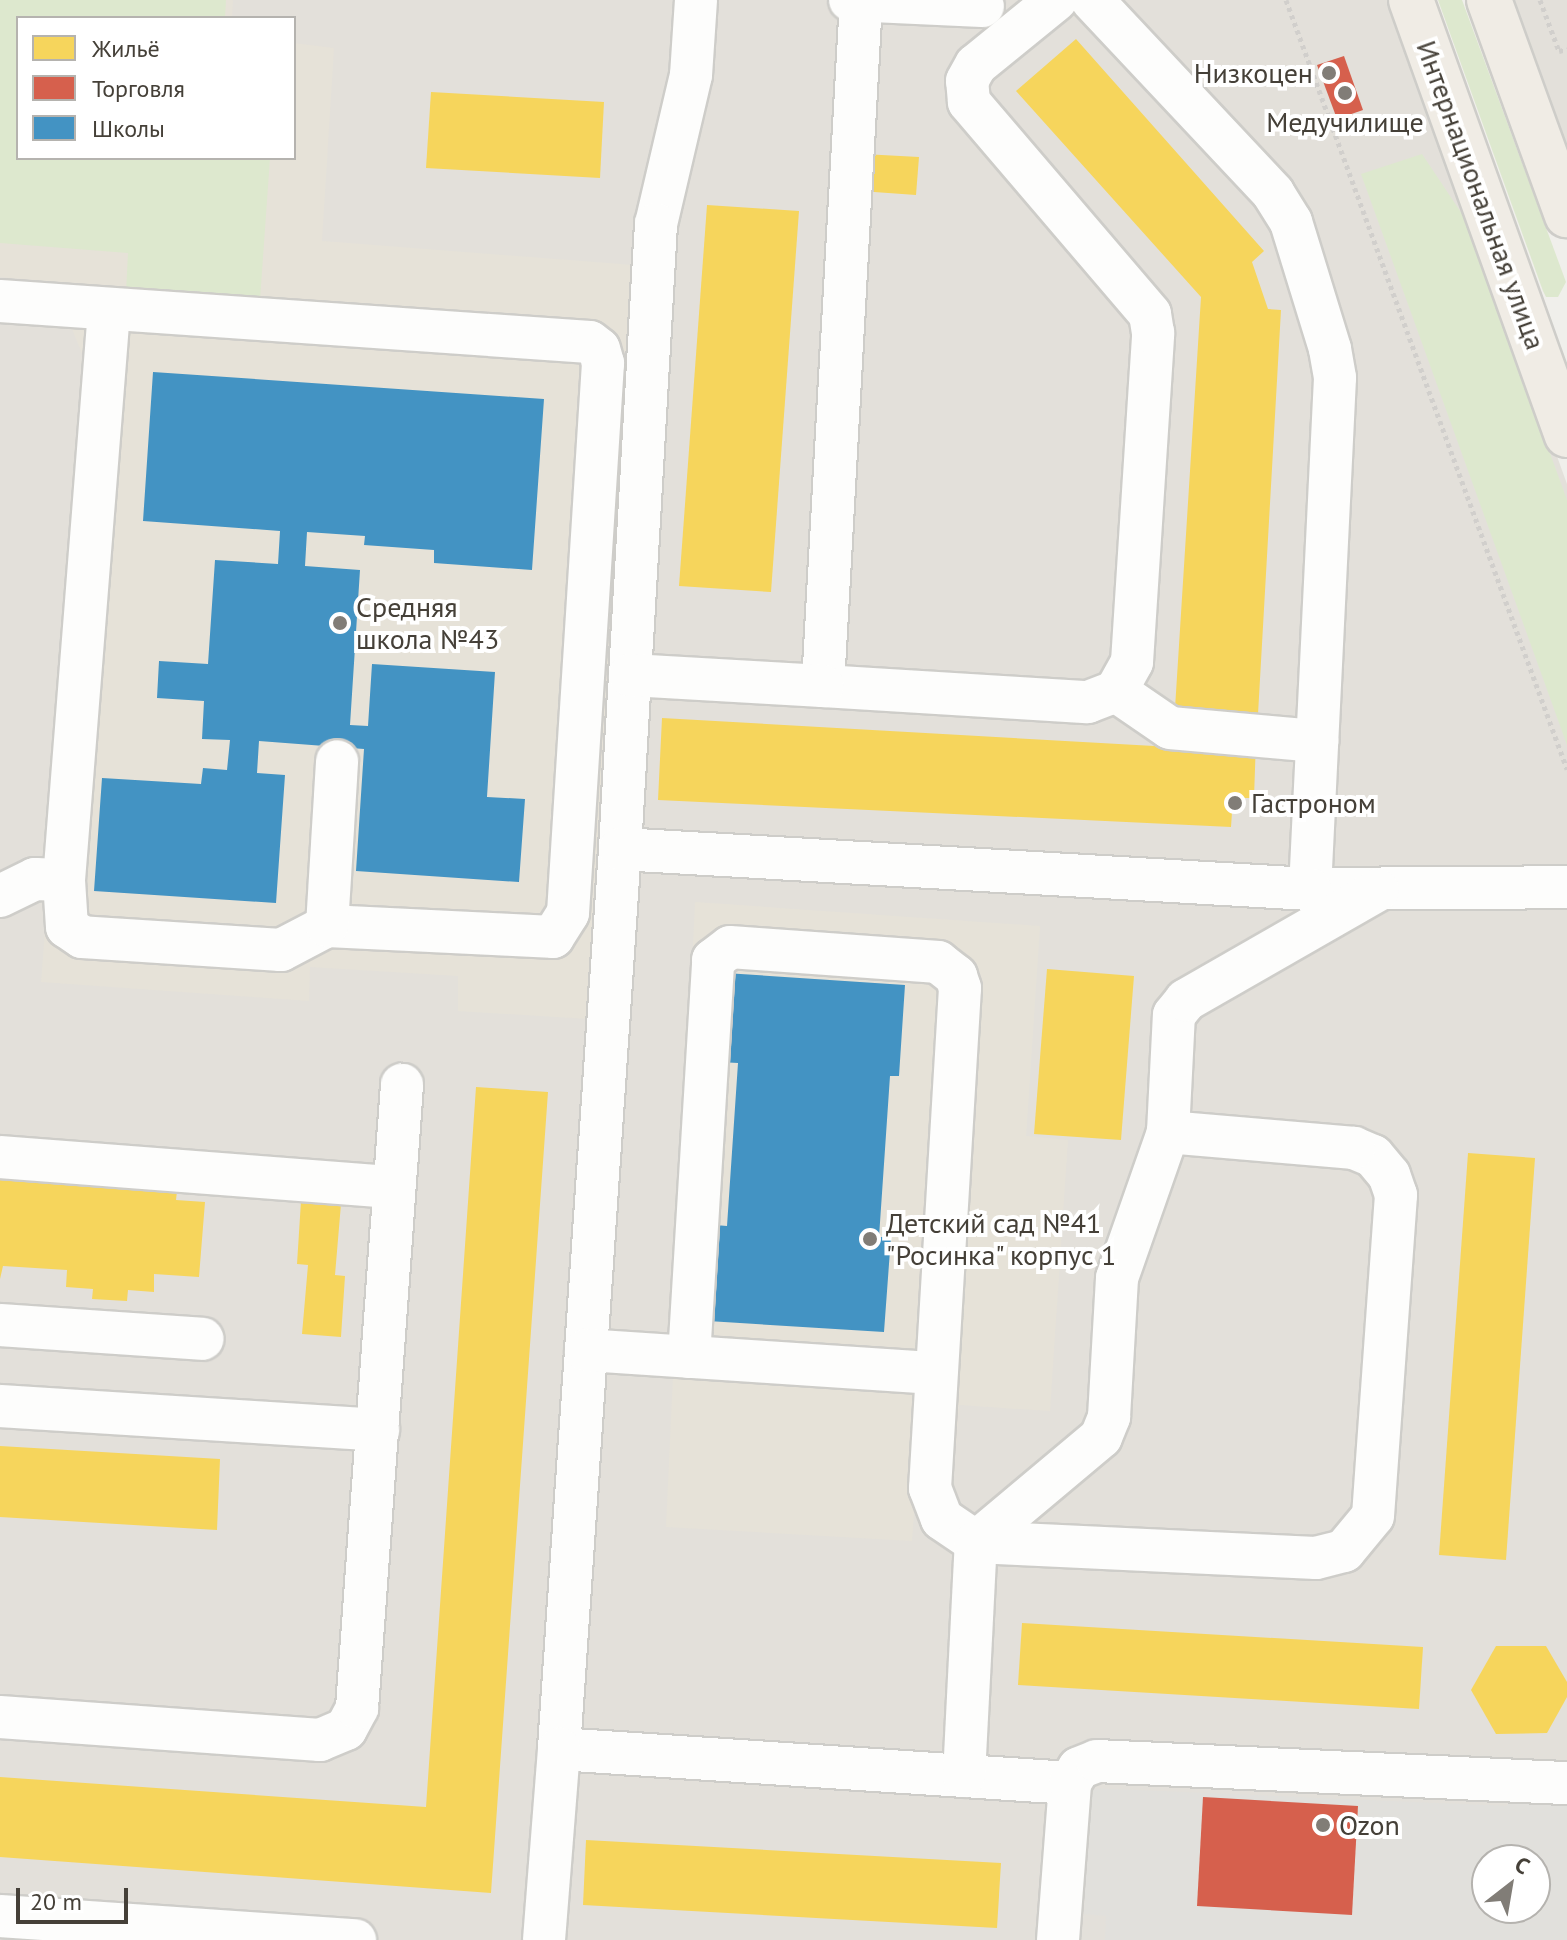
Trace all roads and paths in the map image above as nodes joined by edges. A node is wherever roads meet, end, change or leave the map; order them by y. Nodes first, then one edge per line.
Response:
1 (696, 0) edge
2 (850, 0) edge
3 (1056, 0) edge
4 (1092, 0) edge
5 (1286, 0) edge
6 (1411, 0) edge
7 (1489, 0) edge
8 (1540, 0) edge
9 (861, 1) edge
10 (992, 14) edge
11 (1567, 49) edge
12 (1567, 215) edge
13 (0, 301) edge
14 (109, 311) junction
15 (1553, 352) edge
16 (1567, 435) edge
17 (630, 675) junction
18 (823, 686) junction
19 (1116, 691) junction
20 (1317, 741) junction
21 (337, 761) dead end
22 (1567, 769) edge
23 (620, 849) junction
24 (64, 880) junction
25 (1567, 887) edge
26 (1310, 889) junction
27 (1379, 889) junction
28 (0, 896) edge
29 (327, 926) junction
30 (402, 1085) dead end
31 (1168, 1132) junction
32 (0, 1157) edge
33 (394, 1187) junction
34 (0, 1325) edge
35 (203, 1339) dead end
36 (586, 1350) junction
37 (689, 1357) junction
38 (936, 1373) junction
39 (0, 1406) edge
40 (378, 1430) junction
41 (976, 1542) junction
42 (0, 1717) edge
43 (559, 1749) junction
44 (964, 1776) junction
45 (1070, 1783) junction
46 (1567, 1783) edge
47 (0, 1916) edge
48 (355, 1940) edge
49 (544, 1940) edge
50 (1058, 1940) edge

1 - 17 lane
2 - 9 lane
3 - 10 lane
4 - 20 lane
5 - 22 path
6 - 15 main road, Интернациональная улица
7 - 12 main road
8 - 11 path
9 - 10 lane
9 - 18 lane
10 - 19 lane
13 - 14 lane
14 - 24 lane
14 - 29 lane
15 - 16 main road, Интернациональная улица
17 - 18 lane
17 - 23 lane
18 - 19 lane
19 - 20 lane
20 - 26 lane
21 - 29 lane
23 - 26 lane
23 - 36 lane
24 - 28 lane
24 - 29 lane
25 - 27 lane
26 - 27 lane
27 - 31 lane
30 - 33 lane
31 - 41 lane
31 - 41 lane
32 - 33 lane
33 - 40 lane
34 - 35 lane
36 - 37 lane
36 - 43 lane
37 - 38 lane
37 - 38 lane
38 - 41 lane
39 - 40 lane
40 - 42 lane
41 - 44 lane
43 - 44 lane
43 - 49 lane
44 - 45 lane
45 - 46 lane
45 - 50 lane
47 - 48 lane

